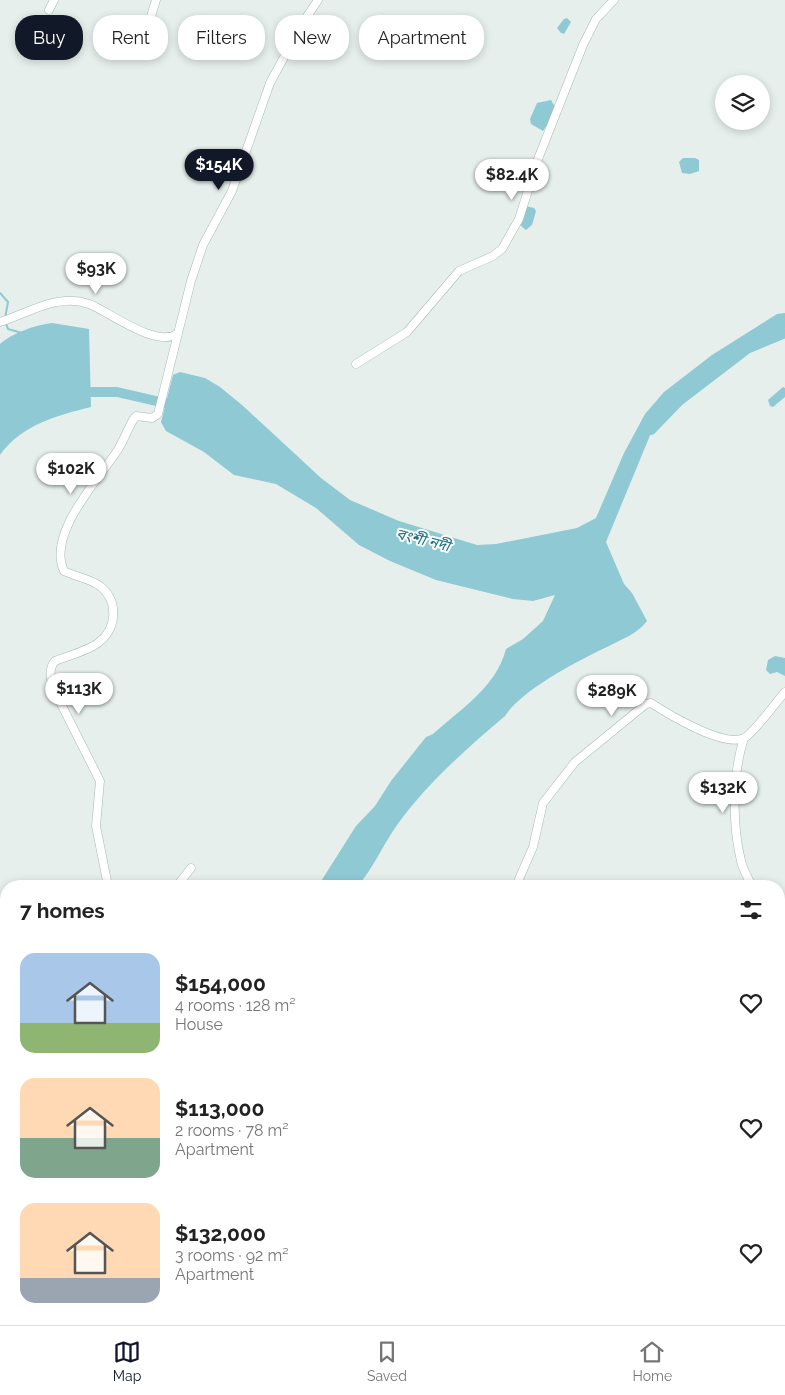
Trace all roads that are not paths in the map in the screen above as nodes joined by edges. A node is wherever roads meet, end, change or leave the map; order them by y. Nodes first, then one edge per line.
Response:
1 (54, 0) edge
2 (156, 0) edge
3 (318, 0) edge
4 (614, 0) edge
5 (49, 10) dead end
6 (151, 15) edge
7 (2, 322) edge
8 (177, 334) junction
9 (356, 364) dead end
10 (785, 692) edge
11 (744, 738) junction
12 (191, 868) dead end
13 (107, 880) edge
14 (181, 880) edge
15 (519, 880) edge
16 (749, 880) edge
17 (558, 1325) edge
18 (563, 1325) edge

1 - 5 street
2 - 6 street
3 - 8 street
4 - 9 street
7 - 8 street
8 - 13 street
10 - 11 street
11 - 15 street
11 - 16 street
12 - 14 street
17 - 18 street

